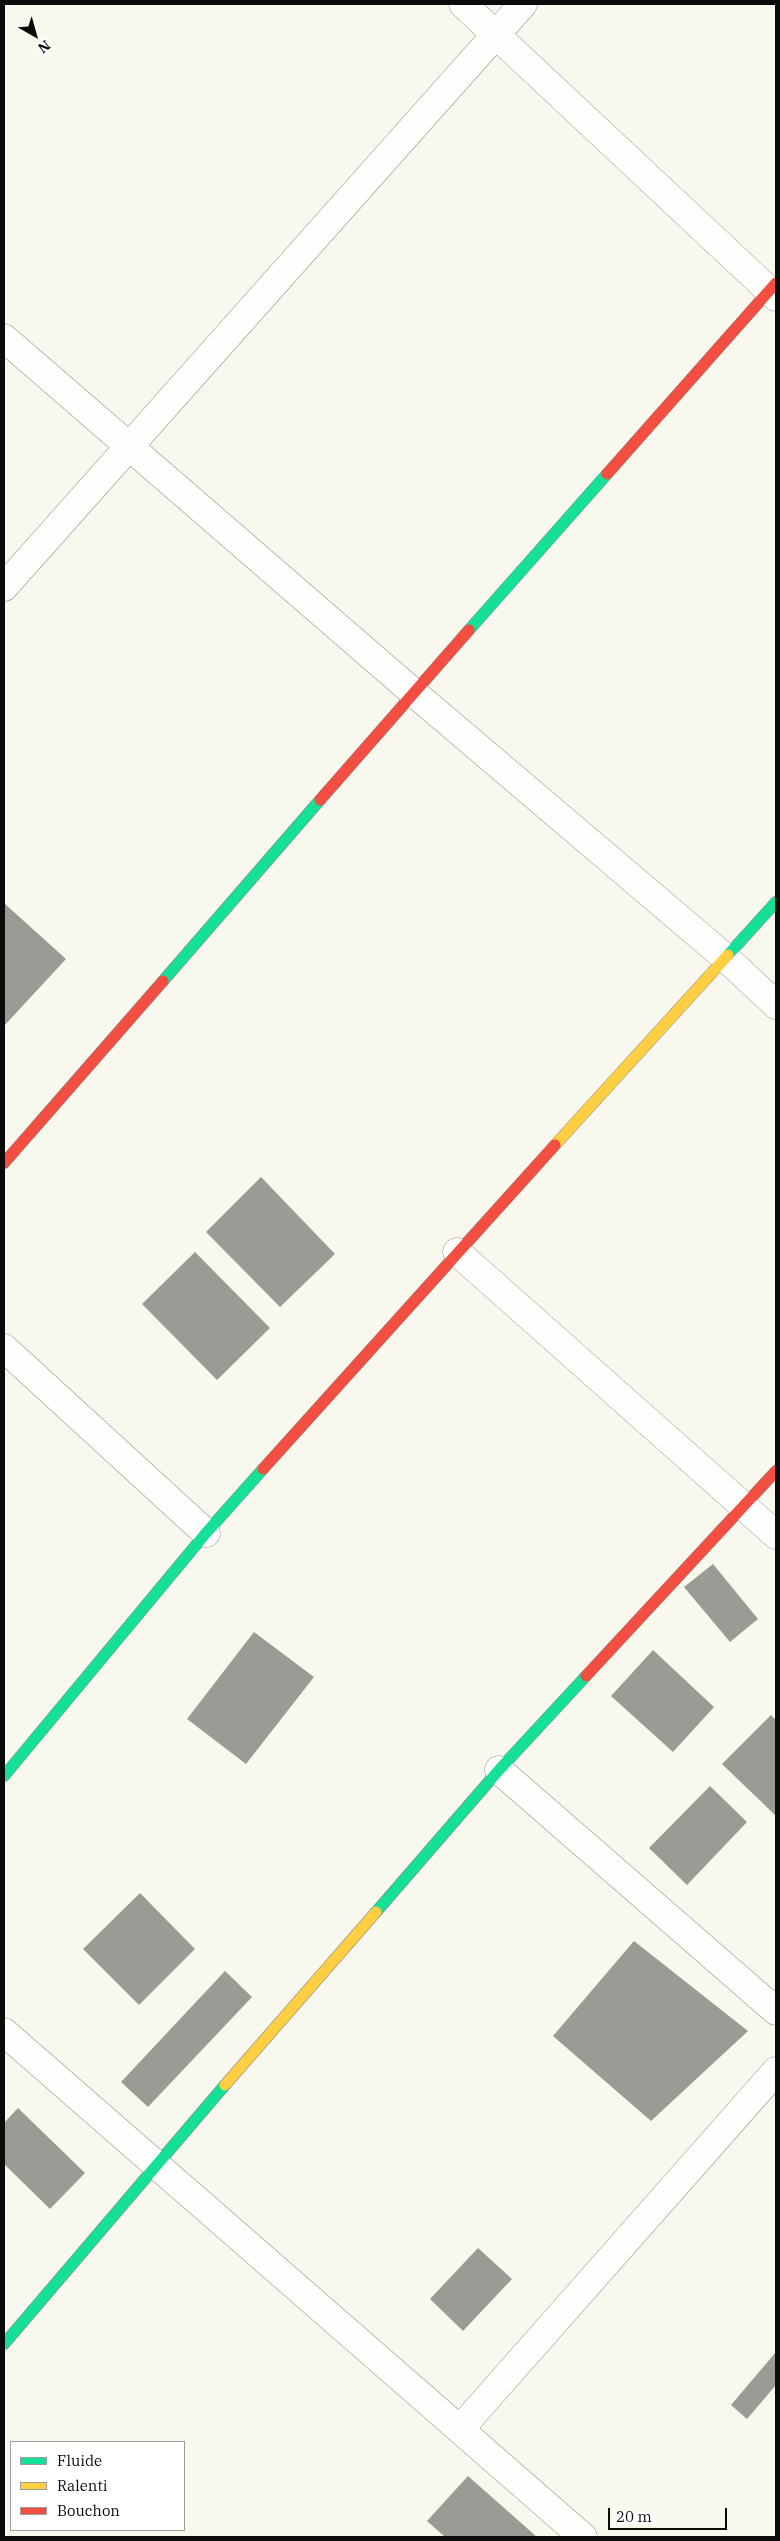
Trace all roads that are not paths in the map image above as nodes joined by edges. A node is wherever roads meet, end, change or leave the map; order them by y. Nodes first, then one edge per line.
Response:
1 (463, 4) edge
2 (523, 4) edge
3 (495, 34) junction
4 (774, 291) edge
5 (4, 338) edge
6 (129, 446) junction
7 (4, 587) edge
8 (414, 693) junction
9 (776, 902) edge
10 (727, 959) junction
11 (776, 1004) edge
12 (4, 1163) edge
13 (457, 1252) junction
14 (4, 1348) edge
15 (776, 1470) edge
16 (743, 1507) junction
17 (206, 1533) junction
18 (776, 1535) edge
19 (499, 1770) junction
20 (4, 1776) edge
21 (776, 2011) edge
22 (4, 2032) edge
23 (776, 2071) edge
24 (157, 2164) junction
25 (4, 2344) edge
26 (460, 2429) junction
27 (583, 2537) edge

1 - 3 street
2 - 3 street
3 - 4 street
3 - 6 street
4 - 8 street
5 - 6 street
6 - 7 street
6 - 8 street
8 - 10 street
8 - 12 street
9 - 10 street
10 - 11 street
10 - 13 street
13 - 16 street
13 - 17 street
14 - 17 street
15 - 16 street
16 - 18 street
16 - 19 street
17 - 20 street
19 - 21 street
19 - 24 street
22 - 24 street
23 - 26 street
24 - 25 street
24 - 26 street
26 - 27 street

